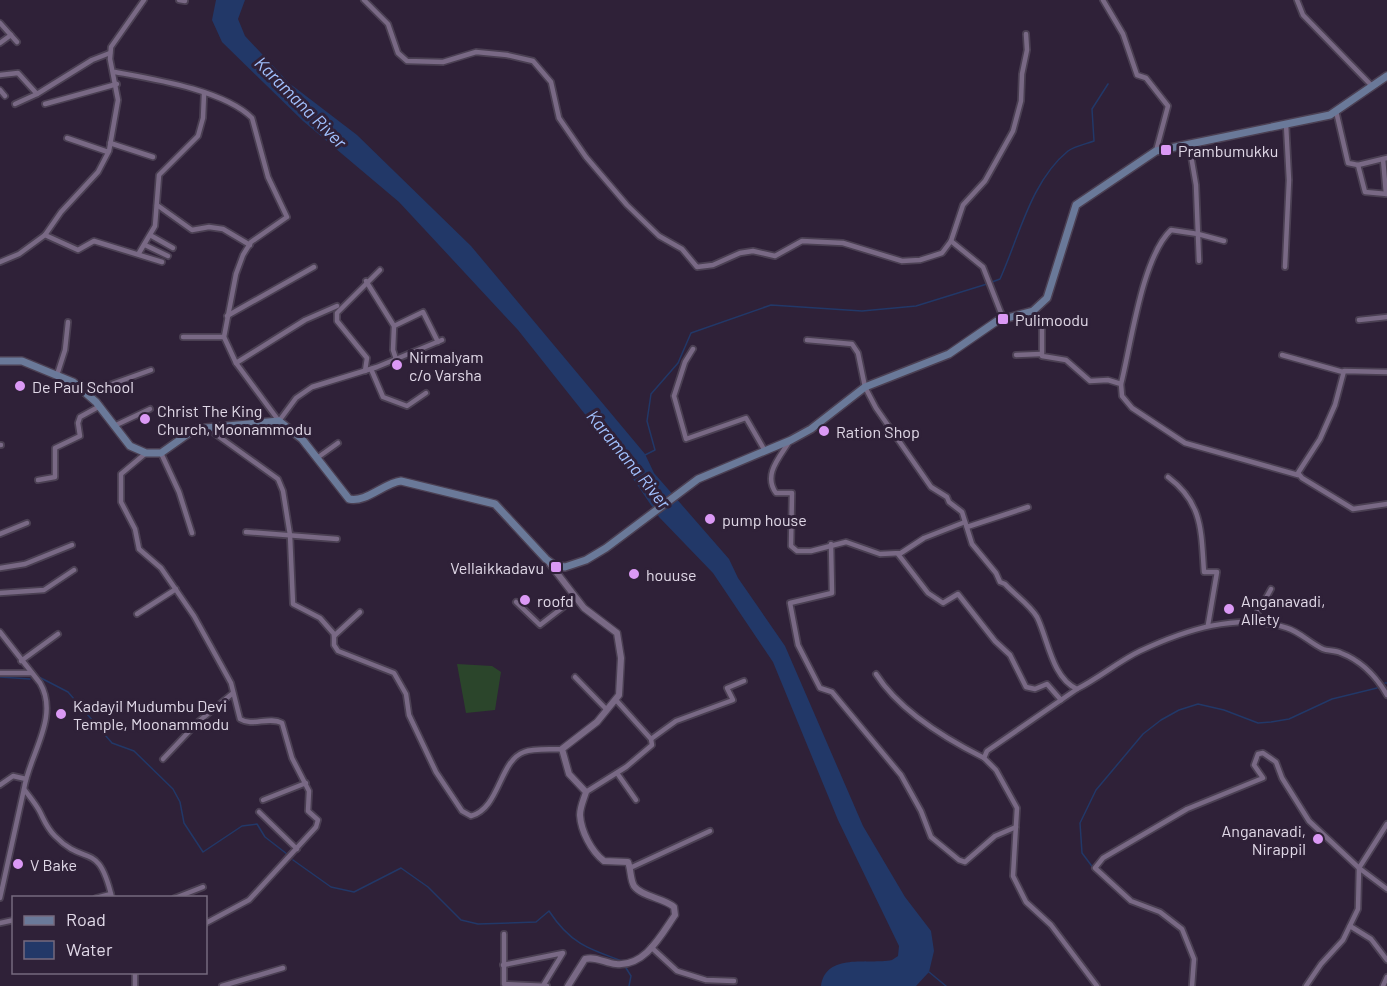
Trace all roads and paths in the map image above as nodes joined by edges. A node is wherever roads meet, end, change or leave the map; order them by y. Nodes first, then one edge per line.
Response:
1 (143, 0) edge
2 (179, 0) edge
3 (185, 0) edge
4 (364, 0) edge
5 (1103, 0) edge
6 (1297, 0) edge
7 (0, 23) edge
8 (1026, 34) dead end
9 (10, 35) junction
10 (17, 42) dead end
11 (0, 43) edge
12 (110, 53) junction
13 (115, 72) junction
14 (0, 75) edge
15 (1387, 76) edge
16 (117, 84) junction
17 (1372, 86) junction
18 (0, 90) edge
19 (37, 94) junction
20 (204, 94) junction
21 (5, 96) dead end
22 (15, 104) dead end
23 (45, 104) dead end
24 (1336, 111) junction
25 (1286, 124) junction
26 (67, 138) dead end
27 (110, 143) junction
28 (1189, 144) junction
29 (1156, 151) junction
30 (108, 152) junction
31 (153, 157) dead end
32 (1385, 158) edge
33 (1358, 165) junction
34 (1387, 194) edge
35 (157, 205) dead end
36 (1198, 234) junction
37 (45, 235) junction
38 (150, 235) junction
39 (951, 241) junction
40 (1224, 241) dead end
41 (145, 244) junction
42 (250, 245) junction
43 (172, 248) dead end
44 (139, 253) junction
45 (168, 256) dead end
46 (162, 261) dead end
47 (1199, 261) dead end
48 (0, 262) edge
49 (314, 267) dead end
50 (1285, 267) dead end
51 (380, 270) dead end
52 (366, 281) junction
53 (337, 306) dead end
54 (1033, 311) junction
55 (227, 316) junction
56 (1387, 317) edge
57 (1003, 318) junction
58 (1359, 320) dead end
59 (68, 322) dead end
60 (394, 326) junction
61 (183, 337) dead end
62 (224, 337) junction
63 (807, 340) dead end
64 (693, 349) dead end
65 (1041, 354) junction
66 (1016, 355) dead end
67 (1282, 355) dead end
68 (396, 360) junction
69 (0, 362) edge
70 (236, 363) junction
71 (371, 369) junction
72 (152, 370) dead end
73 (365, 371) junction
74 (1343, 372) junction
75 (1386, 372) edge
76 (57, 375) junction
77 (1121, 384) junction
78 (865, 387) junction
79 (87, 393) junction
80 (426, 393) dead end
81 (100, 406) junction
82 (150, 409) dead end
83 (279, 421) junction
84 (114, 426) junction
85 (205, 427) junction
86 (791, 440) junction
87 (338, 443) dead end
88 (765, 452) junction
89 (147, 453) junction
90 (161, 453) junction
91 (317, 458) junction
92 (1299, 475) junction
93 (1168, 477) dead end
94 (38, 480) dead end
95 (1387, 504) edge
96 (1028, 507) dead end
97 (27, 523) dead end
98 (966, 524) junction
99 (246, 532) dead end
100 (192, 533) dead end
101 (0, 534) edge
102 (290, 535) junction
103 (337, 539) dead end
104 (831, 544) junction
105 (72, 545) dead end
106 (898, 554) junction
107 (546, 559) junction
108 (0, 568) edge
109 (74, 570) dead end
110 (1271, 588) dead end
111 (176, 589) junction
112 (0, 593) edge
113 (575, 598) junction
114 (516, 602) dead end
115 (360, 612) dead end
116 (137, 614) dead end
117 (1252, 623) junction
118 (1208, 625) junction
119 (0, 632) edge
120 (58, 634) dead end
121 (334, 636) junction
122 (21, 661) junction
123 (0, 673) edge
124 (31, 673) junction
125 (876, 674) dead end
126 (575, 677) dead end
127 (744, 681) dead end
128 (1077, 689) junction
129 (233, 693) junction
130 (1387, 695) edge
131 (616, 700) junction
132 (1060, 700) junction
133 (607, 710) junction
134 (651, 739) junction
135 (562, 749) junction
136 (984, 758) junction
137 (163, 759) dead end
138 (616, 773) junction
139 (26, 779) junction
140 (306, 783) junction
141 (0, 785) edge
142 (24, 789) junction
143 (586, 792) junction
144 (263, 800) dead end
145 (636, 800) dead end
146 (259, 812) dead end
147 (1387, 824) edge
148 (1016, 827) junction
149 (710, 831) dead end
150 (297, 849) junction
151 (630, 868) junction
152 (1359, 868) junction
153 (203, 887) dead end
154 (1387, 890) edge
155 (112, 896) edge
156 (178, 896) edge
157 (0, 898) edge
158 (207, 923) edge
159 (1350, 926) junction
160 (504, 934) dead end
161 (651, 947) junction
162 (1387, 960) edge
163 (504, 965) junction
164 (283, 968) dead end
165 (1387, 976) edge
166 (734, 981) dead end
167 (545, 985) edge
168 (222, 986) edge
169 (568, 986) edge
170 (1097, 986) edge
171 (1192, 986) edge
172 (1306, 986) edge
173 (1383, 986) edge

1 - 12 street
2 - 3 street
4 - 39 street
5 - 29 street
6 - 17 street
7 - 9 street
8 - 39 street
9 - 10 street
9 - 11 street
12 - 13 street
12 - 19 street
13 - 16 street
13 - 20 street
14 - 19 street
15 - 17 main road
16 - 23 street
16 - 27 street
17 - 24 main road
18 - 21 street
19 - 22 street
20 - 38 street
20 - 42 street
24 - 25 main road
24 - 33 street
25 - 28 main road
25 - 50 street
26 - 30 street
27 - 30 street
27 - 31 street
28 - 29 main road
28 - 36 street
29 - 54 main road
30 - 37 street
32 - 33 street
32 - 34 street
33 - 34 street
35 - 42 street
36 - 40 street
36 - 47 street
36 - 77 street
37 - 44 street
37 - 48 street
38 - 41 street
38 - 43 street
39 - 57 street
41 - 44 street
41 - 45 street
42 - 55 street
44 - 46 street
49 - 55 street
51 - 52 street
52 - 60 street
52 - 73 street
53 - 70 street
54 - 57 main road
54 - 65 street
55 - 62 street
56 - 58 street
57 - 78 main road
59 - 76 street
60 - 68 street
60 - 68 street
61 - 62 street
62 - 70 street
63 - 78 street
64 - 88 street
65 - 66 street
65 - 77 street
67 - 74 street
68 - 71 street
69 - 76 main road
70 - 83 street
71 - 73 street
71 - 80 street
72 - 79 street
73 - 83 street
74 - 75 street
74 - 92 street
76 - 79 main road
77 - 92 street
78 - 86 main road
78 - 98 street
79 - 81 main road
81 - 84 main road
81 - 94 street
82 - 84 street
83 - 85 main road
83 - 91 main road
84 - 89 main road
85 - 90 main road
85 - 102 street
86 - 88 main road
86 - 104 street
87 - 91 street
88 - 107 main road
89 - 90 main road
89 - 111 street
90 - 100 street
91 - 107 main road
92 - 95 street
93 - 118 street
96 - 98 street
97 - 101 street
98 - 106 street
98 - 128 street
99 - 102 street
102 - 103 street
102 - 121 street
104 - 106 street
104 - 148 street
105 - 108 street
106 - 132 street
107 - 113 street
109 - 112 street
110 - 117 street
111 - 116 street
111 - 129 street
113 - 114 street
113 - 131 street
115 - 121 street
117 - 118 street
117 - 130 street
118 - 128 street
119 - 122 street
120 - 122 street
121 - 135 street
122 - 124 street
123 - 124 street
124 - 139 street
125 - 136 street
126 - 133 street
127 - 134 street
128 - 132 street
129 - 137 street
129 - 140 street
131 - 133 street
131 - 134 street
132 - 136 street
133 - 135 street
134 - 138 street
135 - 143 street
136 - 148 street
138 - 143 street
138 - 145 street
139 - 141 street
139 - 142 street
140 - 144 street
140 - 150 street
142 - 155 street
142 - 157 street
143 - 151 street
146 - 150 street
147 - 152 street
148 - 170 street
149 - 151 street
150 - 158 street
151 - 161 street
152 - 154 street
152 - 159 street
152 - 171 street
153 - 156 street
159 - 162 street
159 - 172 street
160 - 163 street
161 - 166 street
161 - 169 street
163 - 167 street
163 - 167 street
164 - 168 street
165 - 173 street

